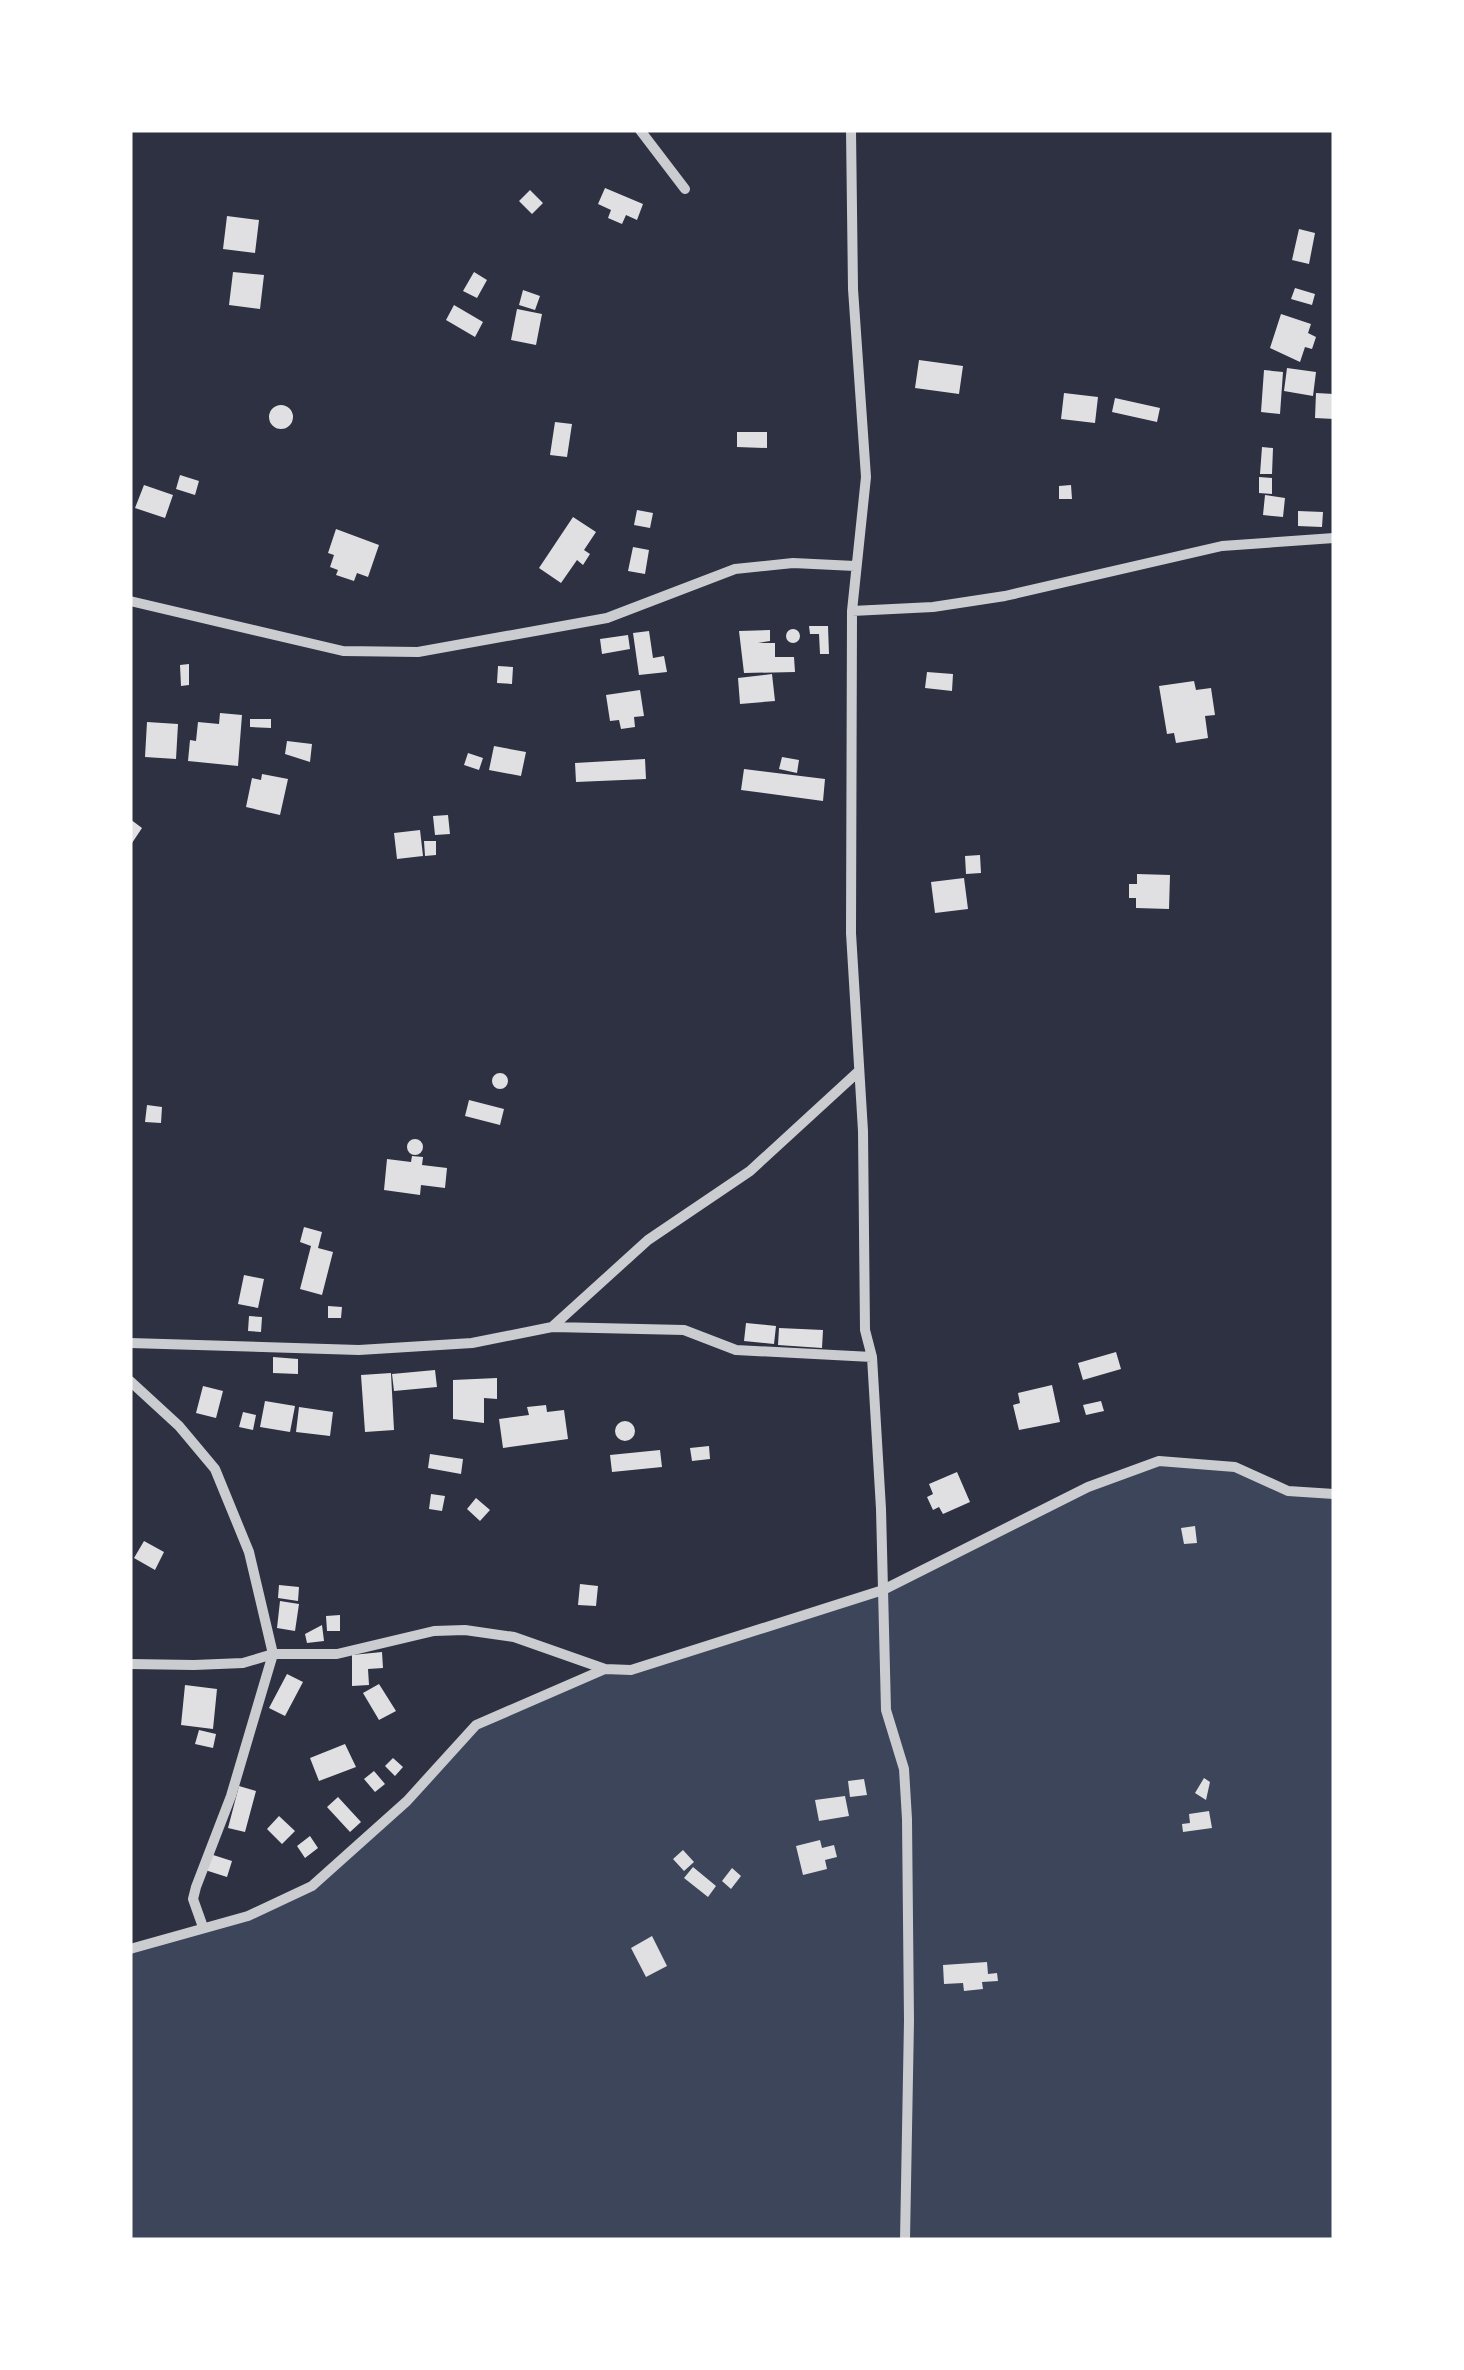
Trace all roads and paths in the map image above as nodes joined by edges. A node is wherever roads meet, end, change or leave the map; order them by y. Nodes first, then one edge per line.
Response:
1 (640, 130) edge
2 (851, 130) edge
3 (685, 189) dead end
4 (1334, 538) edge
5 (855, 566) junction
6 (130, 601) edge
7 (852, 611) junction
8 (859, 1071) junction
9 (552, 1327) junction
10 (130, 1343) edge
11 (872, 1357) junction
12 (130, 1382) edge
13 (1334, 1494) edge
14 (883, 1590) junction
15 (273, 1654) junction
16 (130, 1664) edge
17 (605, 1669) junction
18 (203, 1927) junction
19 (130, 1948) edge
20 (905, 2240) edge

1 - 3 street
2 - 5 street
4 - 7 street
5 - 6 street
5 - 7 street
7 - 8 street
8 - 9 street
8 - 11 street
9 - 10 street
9 - 11 street
11 - 14 street
12 - 15 street
13 - 14 street
14 - 17 street
14 - 20 street
15 - 16 street
15 - 17 street
15 - 18 street
17 - 18 street
18 - 19 street

